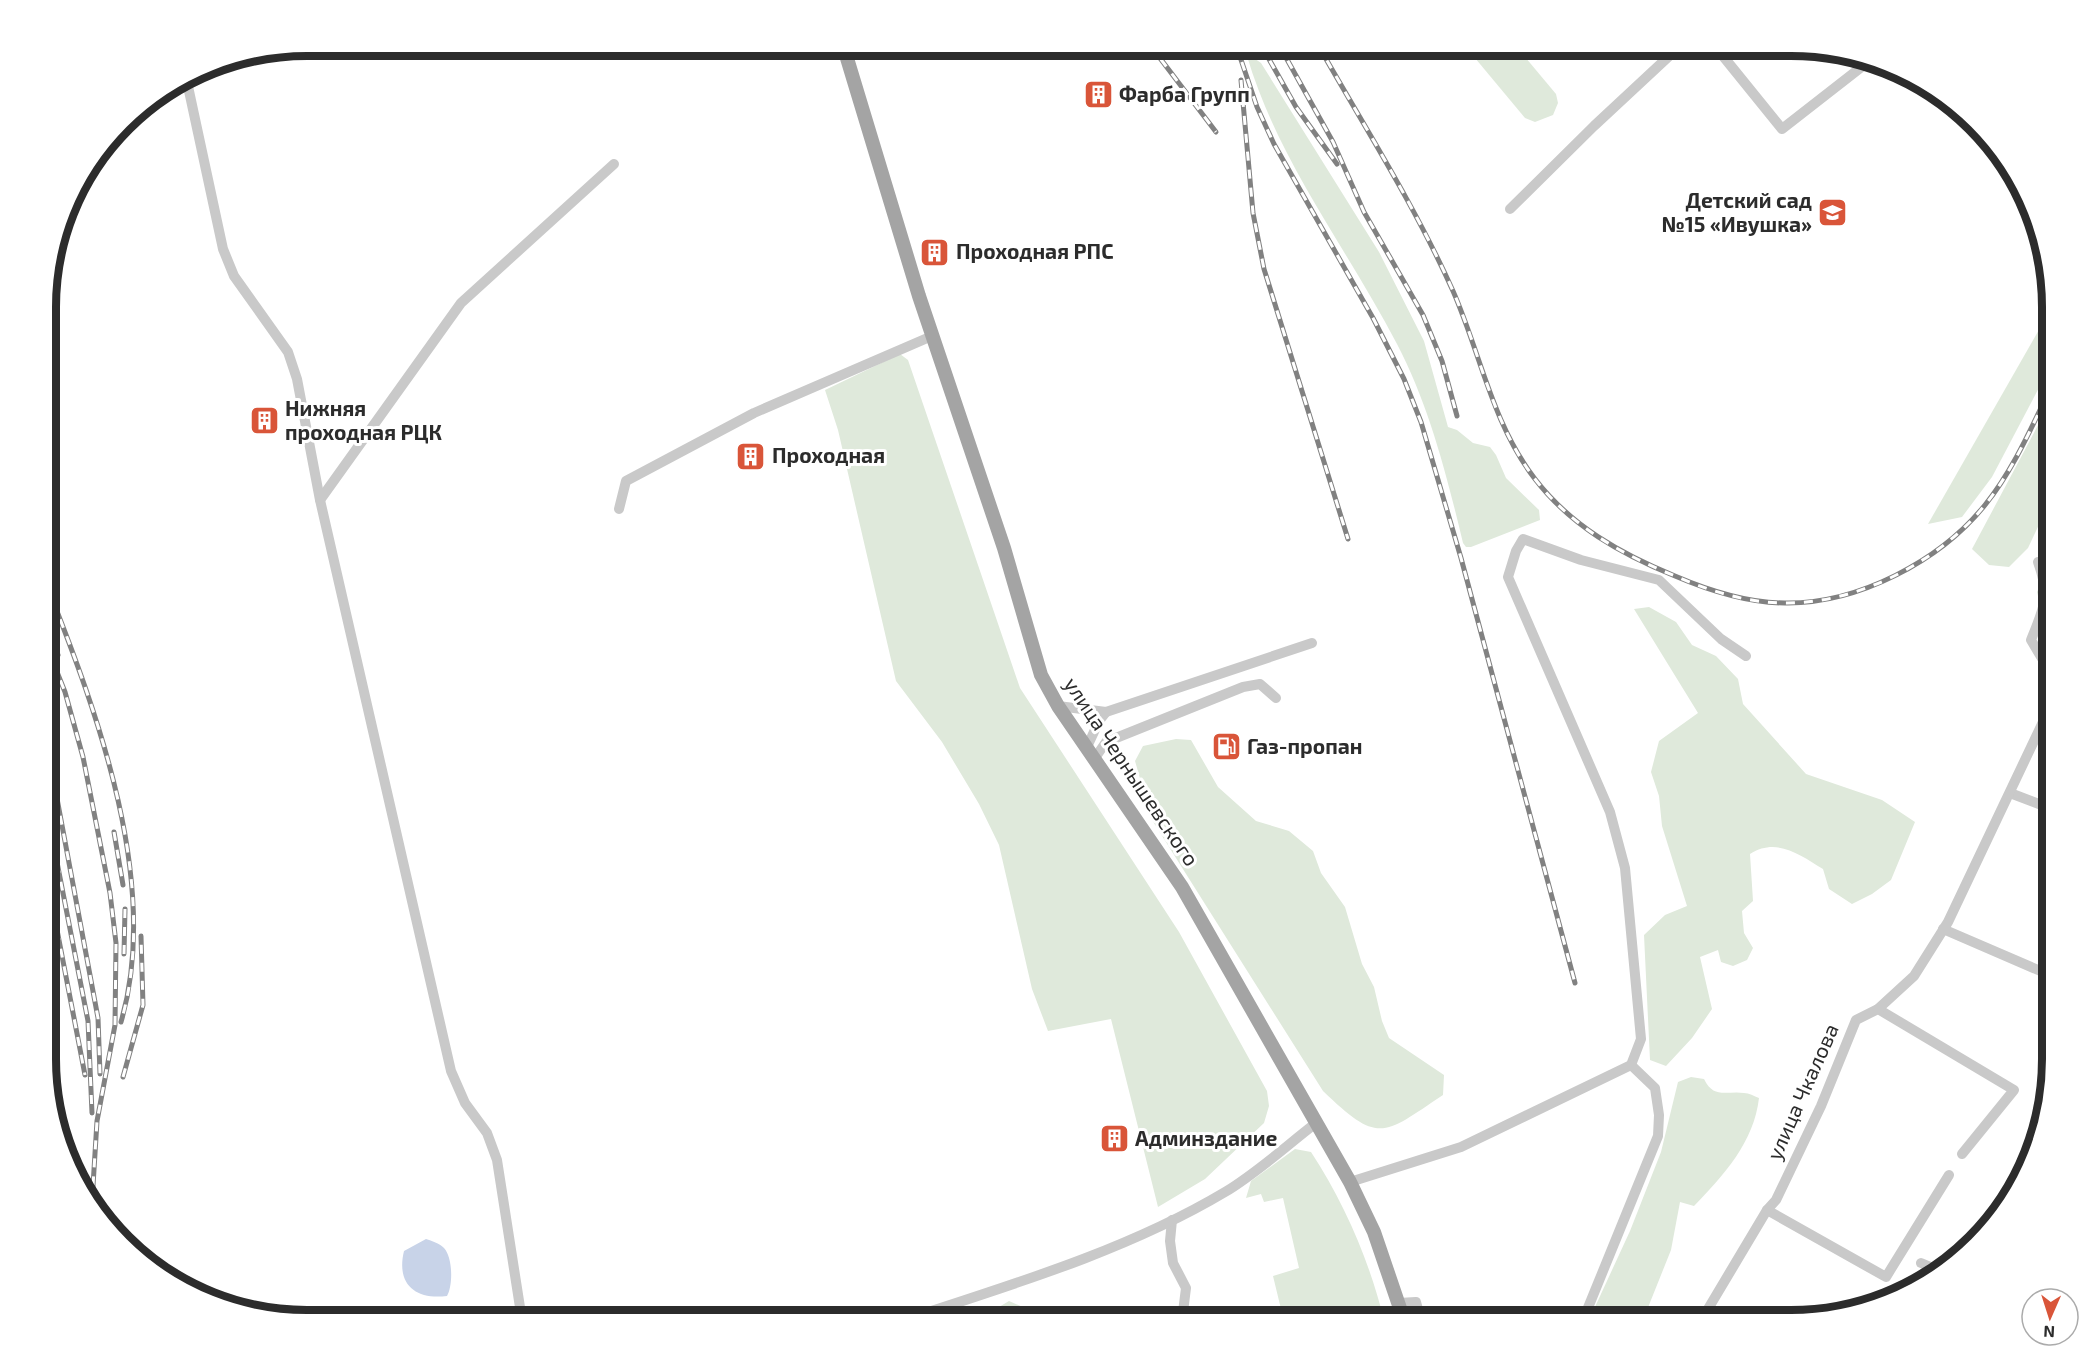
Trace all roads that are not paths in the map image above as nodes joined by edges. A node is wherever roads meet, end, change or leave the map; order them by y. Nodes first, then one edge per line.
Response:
1 (846, 56) edge
2 (1669, 56) edge
3 (1723, 56) edge
4 (1863, 66) edge
5 (188, 85) edge
6 (614, 164) dead end
7 (1510, 209) dead end
8 (932, 336) junction
9 (320, 500) junction
10 (619, 509) dead end
11 (2038, 562) dead end
12 (2042, 574) edge
13 (2042, 612) edge
14 (1312, 643) dead end
15 (1746, 656) dead end
16 (2042, 658) edge
17 (1276, 698) dead end
18 (1058, 706) junction
19 (1106, 712) junction
20 (2042, 724) edge
21 (1091, 752) junction
22 (2010, 793) junction
23 (2042, 805) edge
24 (1943, 929) junction
25 (2042, 972) edge
26 (1878, 1009) junction
27 (1631, 1065) junction
28 (1316, 1123) junction
29 (1962, 1154) dead end
30 (1948, 1175) dead end
31 (1350, 1182) junction
32 (1767, 1210) junction
33 (1172, 1220) junction
34 (1921, 1263) dead end
35 (1931, 1267) edge
36 (1399, 1304) junction
37 (520, 1310) edge
38 (933, 1310) edge
39 (1183, 1310) edge
40 (1401, 1310) edge
41 (1418, 1310) edge
42 (1587, 1310) edge
43 (1708, 1310) edge

1 - 8 main road, улица Чернышевского
2 - 7 street
3 - 4 street
5 - 9 street
6 - 9 street
8 - 10 street
8 - 18 main road, улица Чернышевского
9 - 37 street
11 - 12 street
13 - 16 street
14 - 19 street
15 - 27 street
17 - 21 street
18 - 19 street
18 - 21 main road, улица Чернышевского
19 - 21 street
20 - 22 street, улица Чкалова
21 - 28 main road, улица Чернышевского
22 - 23 street
22 - 24 street, улица Чкалова
24 - 25 street
24 - 26 street, улица Чкалова
26 - 29 street
26 - 32 street, улица Чкалова
27 - 31 street
27 - 42 street
28 - 31 main road, улица Чернышевского
28 - 33 street
30 - 32 street
31 - 36 main road, улица Чернышевского
32 - 43 street, улица Чкалова
33 - 38 street
33 - 39 street
34 - 35 street
36 - 40 main road, улица Чернышевского
36 - 41 street

